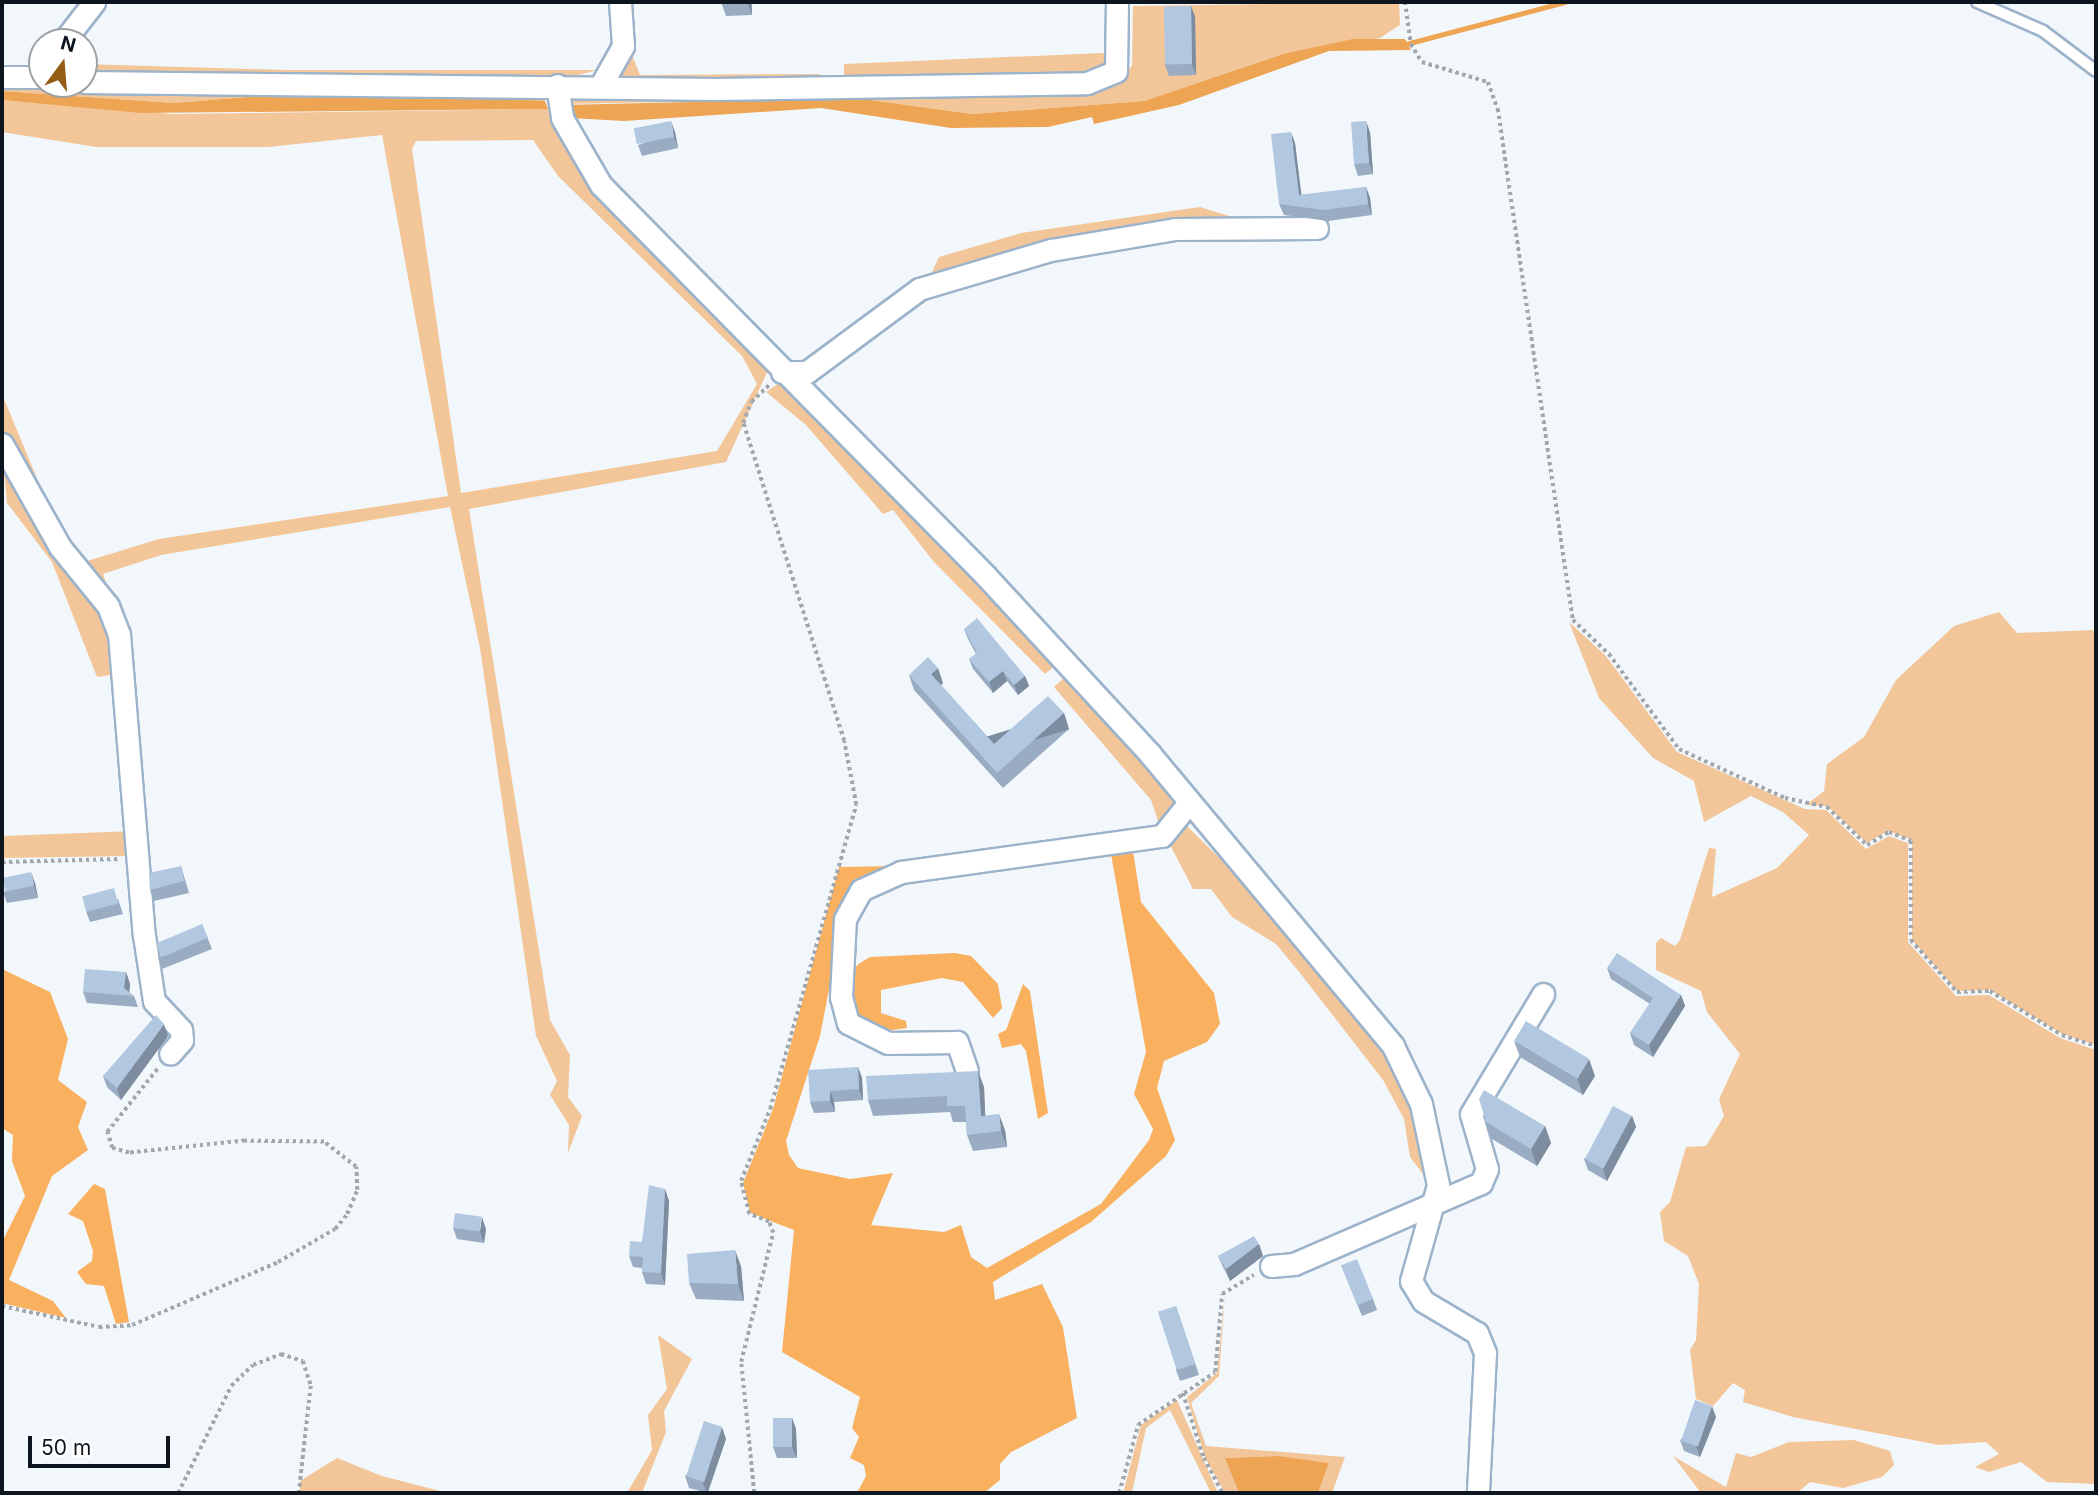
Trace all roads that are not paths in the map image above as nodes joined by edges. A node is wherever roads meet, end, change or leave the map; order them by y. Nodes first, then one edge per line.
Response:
1 (94, 2) edge
2 (620, 2) edge
3 (1117, 2) edge
4 (1977, 2) edge
5 (74, 28) edge
6 (2096, 71) edge
7 (2, 77) edge
8 (28, 77) edge
9 (98, 83) edge
10 (601, 85) junction
11 (559, 101) junction
12 (1317, 228) dead end
13 (782, 372) junction
14 (2, 444) edge
15 (1186, 806) junction
16 (1543, 994) dead end
17 (170, 1054) road end
18 (967, 1071) edge
19 (1436, 1206) junction
20 (1271, 1266) road end
21 (1478, 1493) edge

1 - 5 street
2 - 10 street
3 - 10 street
4 - 6 lane
7 - 8 street
9 - 11 street
10 - 11 street
11 - 13 street
12 - 13 street
13 - 15 street
14 - 17 street
15 - 18 street
15 - 19 street
16 - 19 street
19 - 20 street
19 - 21 street

